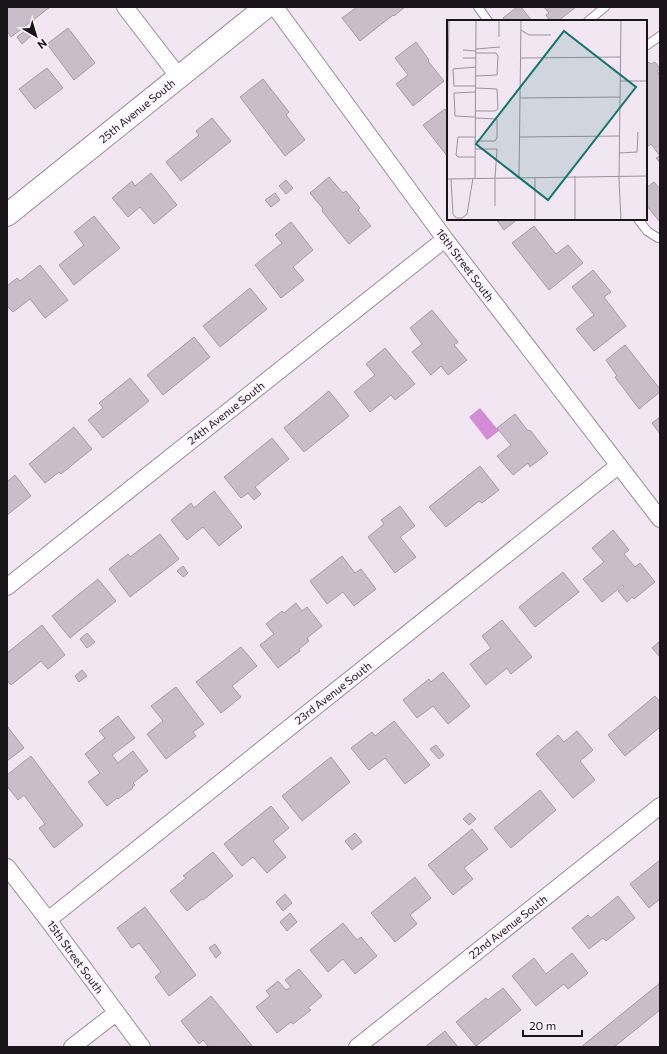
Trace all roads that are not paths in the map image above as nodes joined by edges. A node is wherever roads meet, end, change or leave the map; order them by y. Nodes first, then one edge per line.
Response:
1 (125, 7) edge
2 (266, 7) edge
3 (275, 7) edge
4 (478, 7) edge
5 (605, 7) edge
6 (487, 20) edge
7 (589, 20) edge
8 (660, 36) edge
9 (647, 45) edge
10 (180, 77) junction
11 (7, 215) edge
12 (639, 220) edge
13 (660, 238) edge
14 (445, 239) junction
15 (619, 466) junction
16 (660, 519) edge
17 (7, 587) edge
18 (660, 806) edge
19 (7, 867) edge
20 (48, 920) junction
21 (116, 1012) junction
22 (72, 1047) edge
23 (142, 1047) edge
24 (357, 1047) edge

1 - 10 street
2 - 10 street, 25th Avenue South
3 - 14 street, 16th Street South
4 - 6 lane
5 - 7 lane
8 - 9 lane
10 - 11 street, 25th Avenue South
12 - 13 lane
14 - 15 street, 16th Street South
14 - 17 street, 24th Avenue South
15 - 16 street, 16th Street South
15 - 20 street, 23rd Avenue South
18 - 24 street, 22nd Avenue South
19 - 20 street, 15th Street South
20 - 21 street, 15th Street South
21 - 22 street
21 - 23 street, 15th Street South

